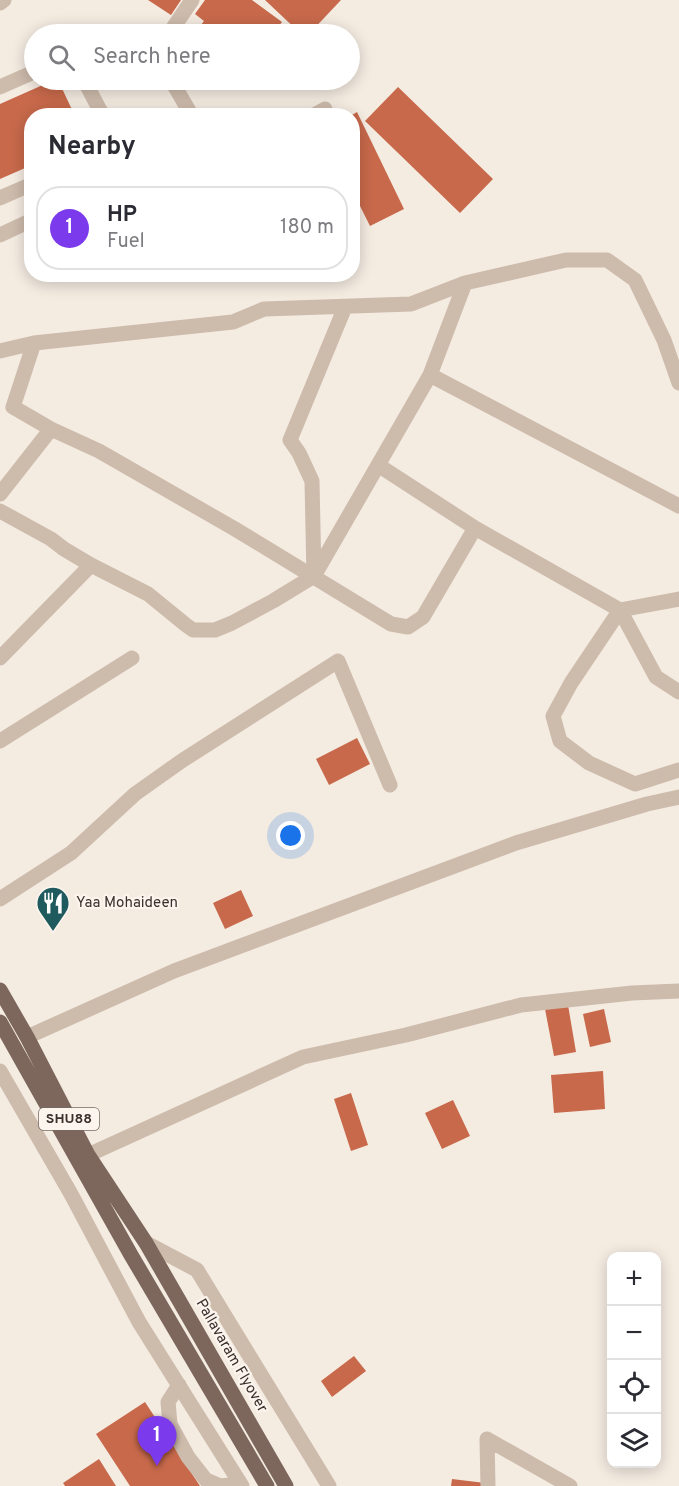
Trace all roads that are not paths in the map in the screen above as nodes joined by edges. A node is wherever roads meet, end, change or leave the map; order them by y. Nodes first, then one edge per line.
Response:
1 (4, 0) edge
2 (192, 0) edge
3 (0, 3) edge
4 (176, 24) edge
5 (24, 76) edge
6 (0, 87) edge
7 (89, 90) edge
8 (177, 90) edge
9 (99, 108) edge
10 (187, 108) edge
11 (24, 188) edge
12 (0, 198) edge
13 (24, 224) edge
14 (0, 235) edge
15 (465, 284) junction
16 (345, 307) junction
17 (34, 343) junction
18 (0, 351) edge
19 (430, 375) junction
20 (679, 383) edge
21 (51, 429) junction
22 (378, 465) junction
23 (0, 495) edge
24 (679, 506) edge
25 (0, 511) edge
26 (475, 528) junction
27 (91, 565) junction
28 (314, 576) junction
29 (679, 598) edge
30 (620, 610) junction
31 (0, 658) edge
32 (132, 658) dead end
33 (679, 692) edge
34 (0, 741) edge
35 (679, 771) edge
36 (390, 784) dead end
37 (679, 798) edge
38 (0, 898) edge
39 (0, 990) edge
40 (679, 991) edge
41 (0, 1022) edge
42 (27, 1037) junction
43 (0, 1071) edge
44 (88, 1155) junction
45 (146, 1243) junction
46 (179, 1385) junction
47 (241, 1485) edge
48 (267, 1486) edge
49 (286, 1486) edge
50 (329, 1486) edge
51 (488, 1486) edge
52 (570, 1486) edge

1 - 3 street
2 - 4 street
5 - 6 street
7 - 9 street
8 - 10 street
11 - 12 street
13 - 14 street
15 - 16 street
15 - 19 street
15 - 20 street
16 - 17 street
16 - 28 street
17 - 18 street
17 - 21 street
19 - 22 street
19 - 24 street
21 - 23 street
21 - 28 street
22 - 26 street
22 - 28 street
25 - 27 street
26 - 28 street
26 - 30 street
27 - 28 street
27 - 31 street
29 - 30 street
30 - 33 street
30 - 35 street
32 - 34 street
36 - 38 street
37 - 42 street
39 - 42 main road, SHU88
40 - 44 street
41 - 48 main road, SHU88
42 - 44 main road, SHU88
43 - 46 street
44 - 45 main road, SHU88
45 - 49 main road, Pallavaram Flyover / SHU88
45 - 50 street
46 - 47 street
46 - 47 street
51 - 52 street

